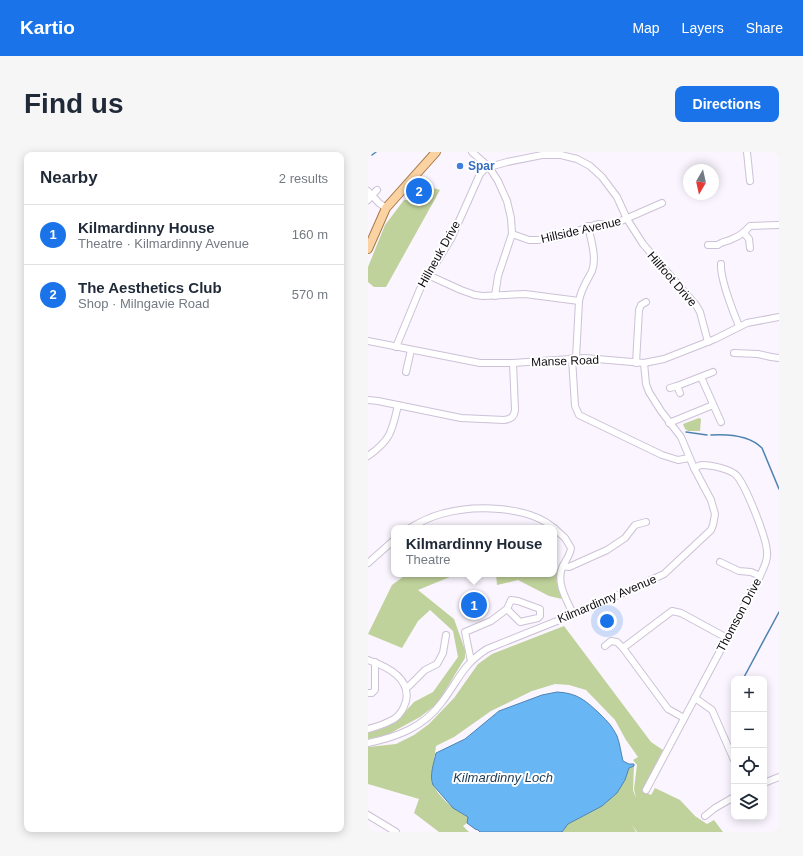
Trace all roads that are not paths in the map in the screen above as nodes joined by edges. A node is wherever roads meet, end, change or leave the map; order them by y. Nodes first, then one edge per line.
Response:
1 (436, 152) edge
2 (472, 152) edge
3 (747, 152) edge
4 (489, 167) junction
5 (750, 181) dead end
6 (377, 190) dead end
7 (369, 195) edge
8 (662, 203) dead end
9 (386, 208) junction
10 (627, 219) junction
11 (779, 225) edge
12 (588, 226) junction
13 (512, 234) junction
14 (744, 234) junction
15 (708, 245) dead end
16 (750, 248) dead end
17 (368, 249) edge
18 (721, 264) dead end
19 (428, 275) junction
20 (495, 296) junction
21 (579, 300) junction
22 (646, 302) dead end
23 (779, 317) edge
24 (739, 326) junction
25 (368, 341) edge
26 (708, 342) junction
27 (396, 347) junction
28 (411, 350) junction
29 (734, 353) dead end
30 (574, 358) junction
31 (779, 358) edge
32 (513, 363) junction
33 (636, 363) junction
34 (644, 363) junction
35 (406, 372) dead end
36 (713, 372) dead end
37 (701, 377) junction
38 (677, 386) junction
39 (670, 388) dead end
40 (680, 393) dead end
41 (368, 400) edge
42 (398, 405) junction
43 (713, 405) junction
44 (669, 422) junction
45 (721, 422) dead end
46 (368, 456) edge
47 (689, 458) junction
48 (694, 468) junction
49 (646, 522) dead end
50 (416, 525) edge
51 (549, 525) edge
52 (557, 531) edge
53 (391, 543) edge
54 (720, 562) dead end
55 (368, 564) edge
56 (563, 566) junction
57 (760, 576) junction
58 (508, 609) junction
59 (573, 614) junction
60 (446, 636) dead end
61 (727, 638) junction
62 (605, 646) dead end
63 (622, 648) junction
64 (368, 660) edge
65 (471, 660) junction
66 (375, 662) junction
67 (406, 688) junction
68 (368, 693) edge
69 (694, 698) junction
70 (684, 718) junction
71 (368, 729) edge
72 (368, 743) edge
73 (731, 753) edge
74 (779, 777) edge
75 (767, 782) edge
76 (646, 790) dead end
77 (731, 799) edge
78 (368, 815) edge
79 (705, 816) dead end
80 (396, 832) edge

1 - 9 main road
2 - 4 street
3 - 5 street
4 - 10 street, Hillfoot Drive
4 - 13 street
4 - 19 street, Hillneuk Drive
6 - 7 street
7 - 9 street
8 - 10 street
9 - 17 main road
10 - 12 street, Hillside Avenue
10 - 26 street, Hillfoot Drive
11 - 14 street
12 - 13 street, Hillside Avenue
12 - 21 street
13 - 20 street
14 - 15 street
14 - 16 street
18 - 24 street
19 - 20 street
19 - 27 street, Hillneuk Drive
20 - 21 street
21 - 30 street
22 - 33 street
23 - 24 street, Manse Road
24 - 26 street, Manse Road
25 - 27 street, Manse Road
26 - 34 street, Manse Road
27 - 28 street, Manse Road
28 - 32 street, Manse Road
28 - 35 street
29 - 31 street
30 - 32 street, Manse Road
30 - 33 street, Manse Road
30 - 47 street
32 - 42 street
33 - 34 street, Manse Road
34 - 44 street, Kilmardinny Avenue
36 - 37 street
37 - 38 street
37 - 43 street
38 - 39 street
38 - 40 street
41 - 42 street
42 - 46 street
43 - 44 street
43 - 45 street
44 - 47 street, Kilmardinny Avenue
47 - 48 street, Kilmardinny Avenue
48 - 57 street, Thomson Drive
48 - 59 street, Kilmardinny Avenue
49 - 56 street
50 - 51 street
52 - 56 street
53 - 55 street
54 - 57 street
56 - 59 street
57 - 61 street, Thomson Drive
58 - 58 street
58 - 65 street
59 - 65 street, Kilmardinny Avenue
60 - 67 street
61 - 63 street
61 - 69 street, Thomson Drive
62 - 63 street
63 - 70 street
64 - 66 street
65 - 72 street, Kilmardinny Avenue
66 - 67 street
66 - 68 street
67 - 71 street
69 - 70 street, Thomson Drive
69 - 73 street
70 - 76 street, Thomson Drive
74 - 75 street
77 - 79 street
78 - 80 street

